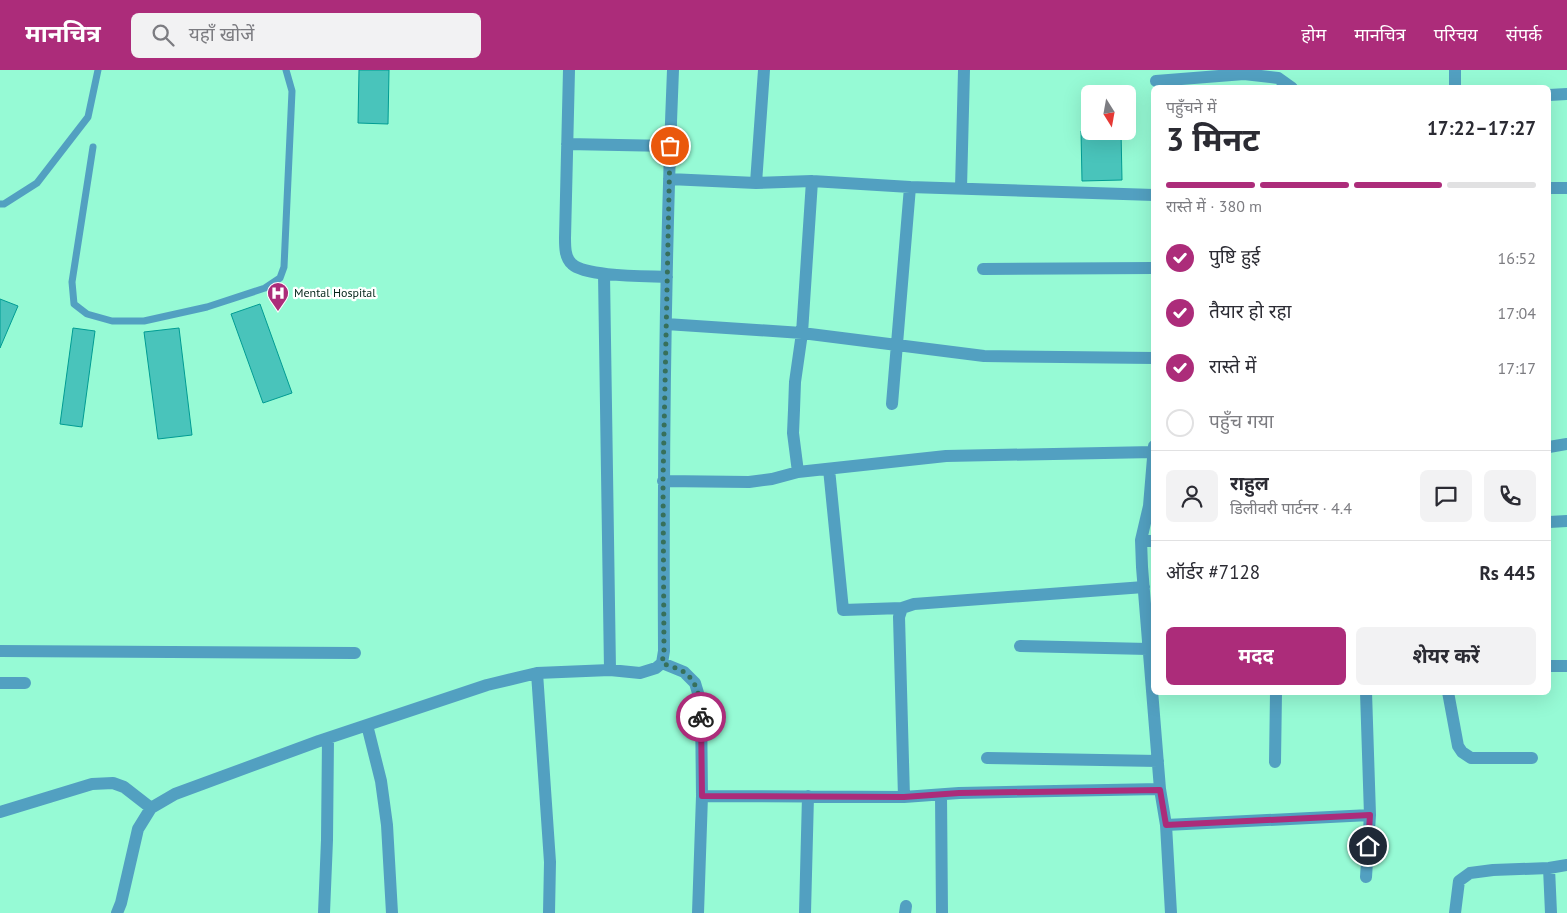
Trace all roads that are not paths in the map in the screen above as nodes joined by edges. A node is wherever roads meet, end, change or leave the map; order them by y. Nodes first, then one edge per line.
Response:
1 (98, 70) edge
2 (286, 70) edge
3 (569, 70) edge
4 (673, 70) edge
5 (764, 70) edge
6 (964, 70) edge
7 (1455, 70) edge
8 (1156, 80) edge
9 (1288, 85) edge
10 (1455, 85) edge
11 (1567, 94) edge
12 (1551, 95) edge
13 (567, 144) junction
14 (670, 146) junction
15 (93, 147) dead end
16 (669, 179) junction
17 (812, 181) junction
18 (756, 183) junction
19 (910, 187) junction
20 (961, 188) junction
21 (1551, 188) edge
22 (1567, 188) edge
23 (1151, 195) edge
24 (0, 204) edge
25 (983, 268) dead end
26 (1151, 268) edge
27 (604, 274) junction
28 (667, 277) junction
29 (666, 324) junction
30 (802, 334) junction
31 (898, 345) junction
32 (1151, 358) edge
33 (892, 404) dead end
34 (1567, 444) edge
35 (1551, 447) edge
36 (1151, 452) edge
37 (829, 469) junction
38 (798, 472) junction
39 (663, 480) junction
40 (1151, 484) edge
41 (1567, 521) edge
42 (1551, 522) edge
43 (1147, 540) edge
44 (1144, 587) junction
45 (902, 608) junction
46 (1020, 646) dead end
47 (1148, 648) junction
48 (0, 651) edge
49 (355, 653) dead end
50 (662, 663) junction
51 (1551, 666) edge
52 (1567, 666) edge
53 (610, 670) junction
54 (537, 674) junction
55 (1151, 682) edge
56 (25, 683) dead end
57 (0, 684) edge
58 (1152, 695) edge
59 (1276, 695) edge
60 (1366, 695) edge
61 (1449, 695) edge
62 (367, 726) junction
63 (328, 739) junction
64 (987, 758) dead end
65 (1532, 758) dead end
66 (1158, 761) junction
67 (1276, 762) dead end
68 (1160, 790) junction
69 (940, 795) junction
70 (702, 796) junction
71 (808, 796) junction
72 (904, 797) junction
73 (151, 808) junction
74 (0, 812) edge
75 (1370, 815) junction
76 (1166, 825) junction
77 (1567, 865) edge
78 (1549, 868) junction
79 (1366, 877) dead end
80 (117, 913) edge
81 (324, 913) edge
82 (392, 913) edge
83 (549, 913) edge
84 (698, 913) edge
85 (805, 913) edge
86 (942, 913) edge
87 (1171, 913) edge
88 (1455, 913) edge
89 (1551, 913) edge

1 - 24 lane
2 - 15 lane
3 - 13 street
4 - 14 street
5 - 18 street
6 - 20 street
7 - 10 street
8 - 9 street
11 - 12 street
13 - 14 street
13 - 27 street
14 - 16 street
16 - 18 street
16 - 28 street
17 - 18 street
17 - 19 street
17 - 30 street
19 - 20 street
19 - 31 street
20 - 23 street
21 - 22 street
25 - 26 street
27 - 28 street
27 - 53 street
28 - 29 street
29 - 30 street
29 - 39 street
30 - 31 street
30 - 38 street
31 - 32 street
31 - 33 street
34 - 35 street
36 - 37 street
37 - 38 street
37 - 45 street
38 - 39 street
39 - 50 street
40 - 43 street
41 - 42 street
43 - 44 street
44 - 45 street
44 - 47 street
45 - 72 street
46 - 47 street
47 - 55 street
48 - 49 street
50 - 53 street
50 - 70 street
51 - 52 street
53 - 54 street
54 - 62 street
54 - 83 street
56 - 57 street
58 - 66 street
59 - 67 street
60 - 75 street
61 - 65 street
62 - 63 street
62 - 82 street
63 - 73 street
63 - 81 street
64 - 66 street
66 - 68 street
68 - 69 street
68 - 76 street
69 - 72 street
69 - 86 street
70 - 71 street
70 - 84 street
71 - 72 street
71 - 85 street
73 - 74 street
73 - 80 street
75 - 76 street
75 - 79 street
76 - 87 street
77 - 78 street
78 - 88 street
78 - 89 street

